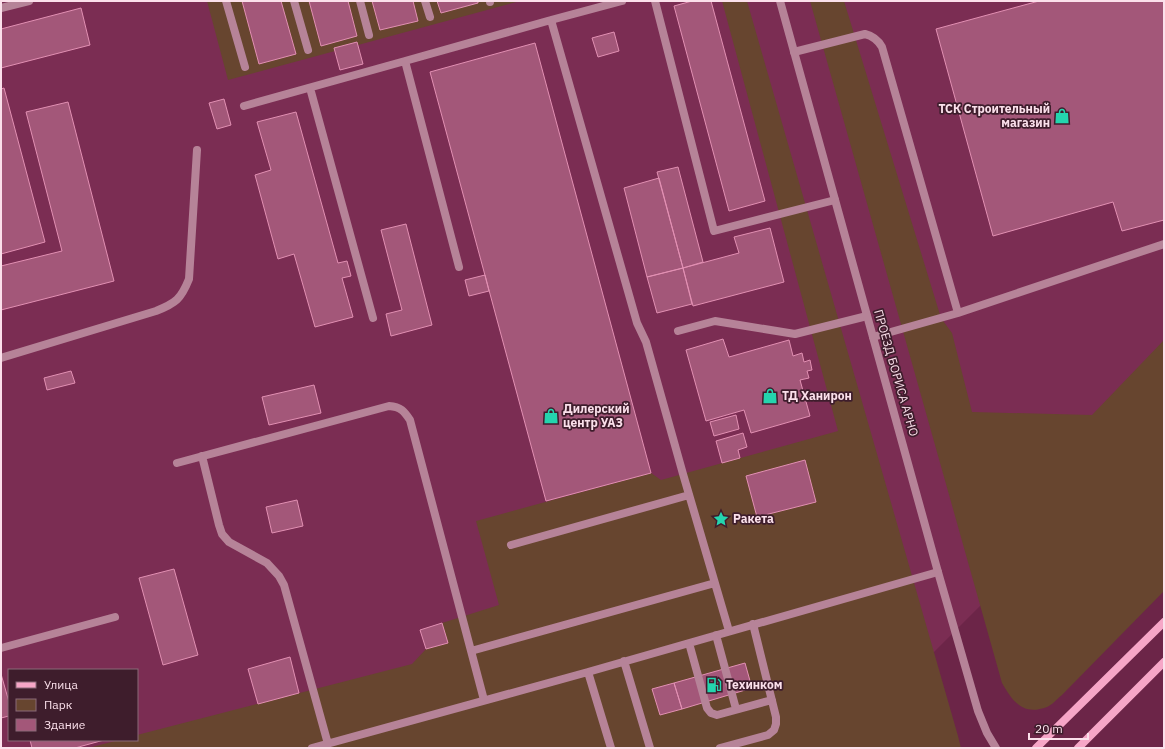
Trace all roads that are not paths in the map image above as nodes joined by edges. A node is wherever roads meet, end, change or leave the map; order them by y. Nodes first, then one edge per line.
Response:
1 (28, 1) edge
2 (226, 1) edge
3 (294, 1) edge
4 (360, 1) edge
5 (425, 1) edge
6 (622, 1) edge
7 (655, 1) edge
8 (780, 1) edge
9 (1, 8) edge
10 (430, 17) dead end
11 (551, 20) junction
12 (369, 35) dead end
13 (308, 50) dead end
14 (794, 52) junction
15 (405, 61) junction
16 (245, 67) dead end
17 (310, 88) junction
18 (244, 106) dead end
19 (197, 150) dead end
20 (835, 200) junction
21 (1164, 244) edge
22 (459, 267) dead end
23 (958, 313) junction
24 (867, 316) junction
25 (373, 318) dead end
26 (678, 331) dead end
27 (873, 337) junction
28 (1, 358) edge
29 (202, 456) junction
30 (177, 463) dead end
31 (689, 495) junction
32 (511, 545) dead end
33 (938, 572) junction
34 (715, 583) junction
35 (115, 617) dead end
36 (1164, 622) edge
37 (753, 624) junction
38 (729, 631) junction
39 (716, 635) junction
40 (689, 643) junction
41 (1, 648) edge
42 (471, 651) junction
43 (624, 661) junction
44 (1164, 662) edge
45 (588, 672) junction
46 (484, 700) junction
47 (772, 700) junction
48 (736, 709) junction
49 (328, 744) junction
50 (312, 748) edge
51 (611, 748) edge
52 (650, 748) edge
53 (720, 748) edge
54 (996, 748) edge
55 (1036, 748) edge
56 (1078, 748) edge

1 - 9 street
2 - 16 street
3 - 13 street
4 - 12 street
5 - 10 street
6 - 11 street
7 - 20 street
8 - 14 street, ПРОЕЗД БОРИСА АРНО
11 - 15 street
11 - 31 street
14 - 20 street, ПРОЕЗД БОРИСА АРНО
14 - 23 street
15 - 17 street
15 - 22 street
17 - 18 street
17 - 25 street
19 - 28 street
20 - 24 street, ПРОЕЗД БОРИСА АРНО
21 - 23 street
23 - 27 street
24 - 26 street
24 - 27 street, ПРОЕЗД БОРИСА АРНО
27 - 33 street, ПРОЕЗД БОРИСА АРНО
29 - 30 street
29 - 42 street
29 - 49 street
31 - 32 street
31 - 34 street
33 - 37 street
33 - 54 street, ПРОЕЗД БОРИСА АРНО
34 - 38 street
34 - 42 street
35 - 41 street
36 - 55 main road
37 - 38 street
37 - 47 street
38 - 39 street
39 - 40 street
39 - 48 street
40 - 43 street
40 - 48 street
42 - 46 street
43 - 45 street
43 - 52 street
44 - 56 main road
45 - 46 street
45 - 51 street
46 - 49 street
47 - 48 street
47 - 53 street
49 - 50 street

